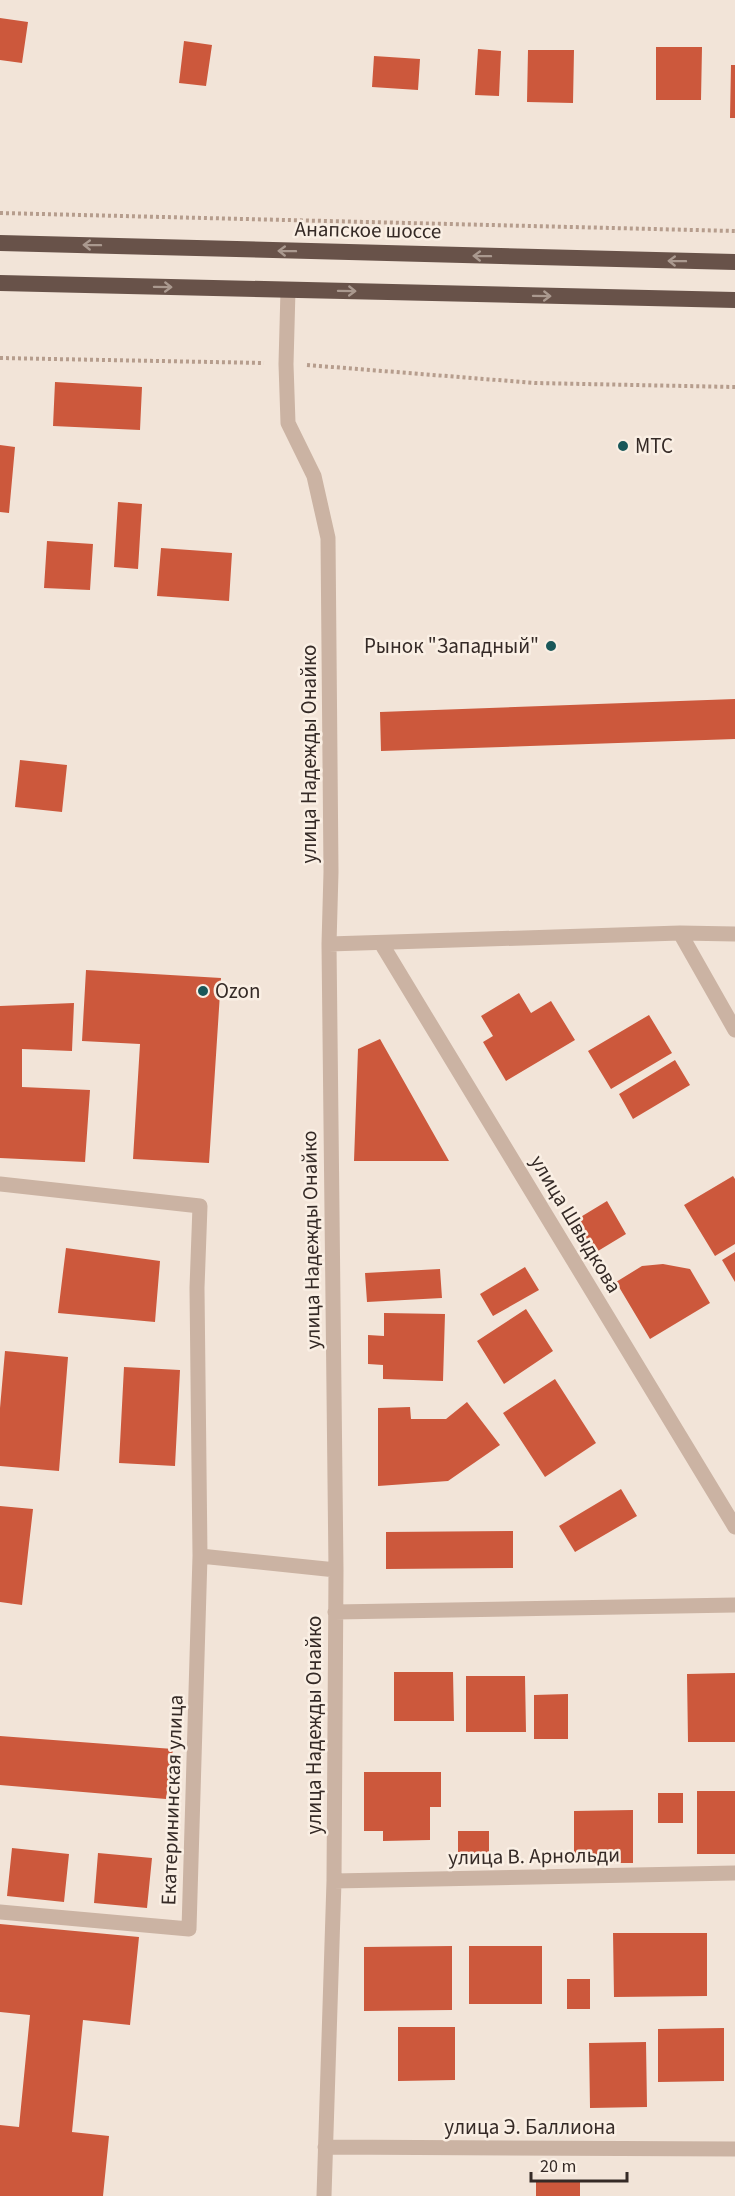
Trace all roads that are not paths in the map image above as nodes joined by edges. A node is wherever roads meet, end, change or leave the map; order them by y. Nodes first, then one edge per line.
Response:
1 (0, 243) edge
2 (735, 262) edge
3 (0, 283) edge
4 (288, 290) junction
5 (735, 300) edge
6 (680, 933) junction
7 (735, 934) edge
8 (381, 943) junction
9 (329, 945) junction
10 (735, 1030) edge
11 (0, 1184) edge
12 (735, 1527) edge
13 (200, 1556) junction
14 (336, 1570) junction
15 (735, 1605) edge
16 (335, 1612) junction
17 (735, 1873) edge
18 (334, 1881) junction
19 (0, 1912) edge
20 (325, 2148) junction
21 (735, 2149) edge
22 (324, 2196) edge

2 -> 1 highway, Анапское шоссе
3 -> 4 highway
4 -> 5 highway
4 - 9 street, улица Надежды Онайко
6 - 7 street
6 - 8 street
6 - 10 street
8 - 9 street
8 - 12 street, улица Швыдкова
9 - 14 street, улица Надежды Онайко
11 - 13 street
13 - 14 street
13 - 19 street, Екатерининская улица
14 - 16 street, улица Надежды Онайко
15 - 16 street
16 - 18 street, улица Надежды Онайко
17 - 18 street, улица В. Арнольди
18 - 20 street, улица Надежды Онайко
20 - 21 street, улица Э. Баллиона
20 - 22 street, улица Надежды Онайко

